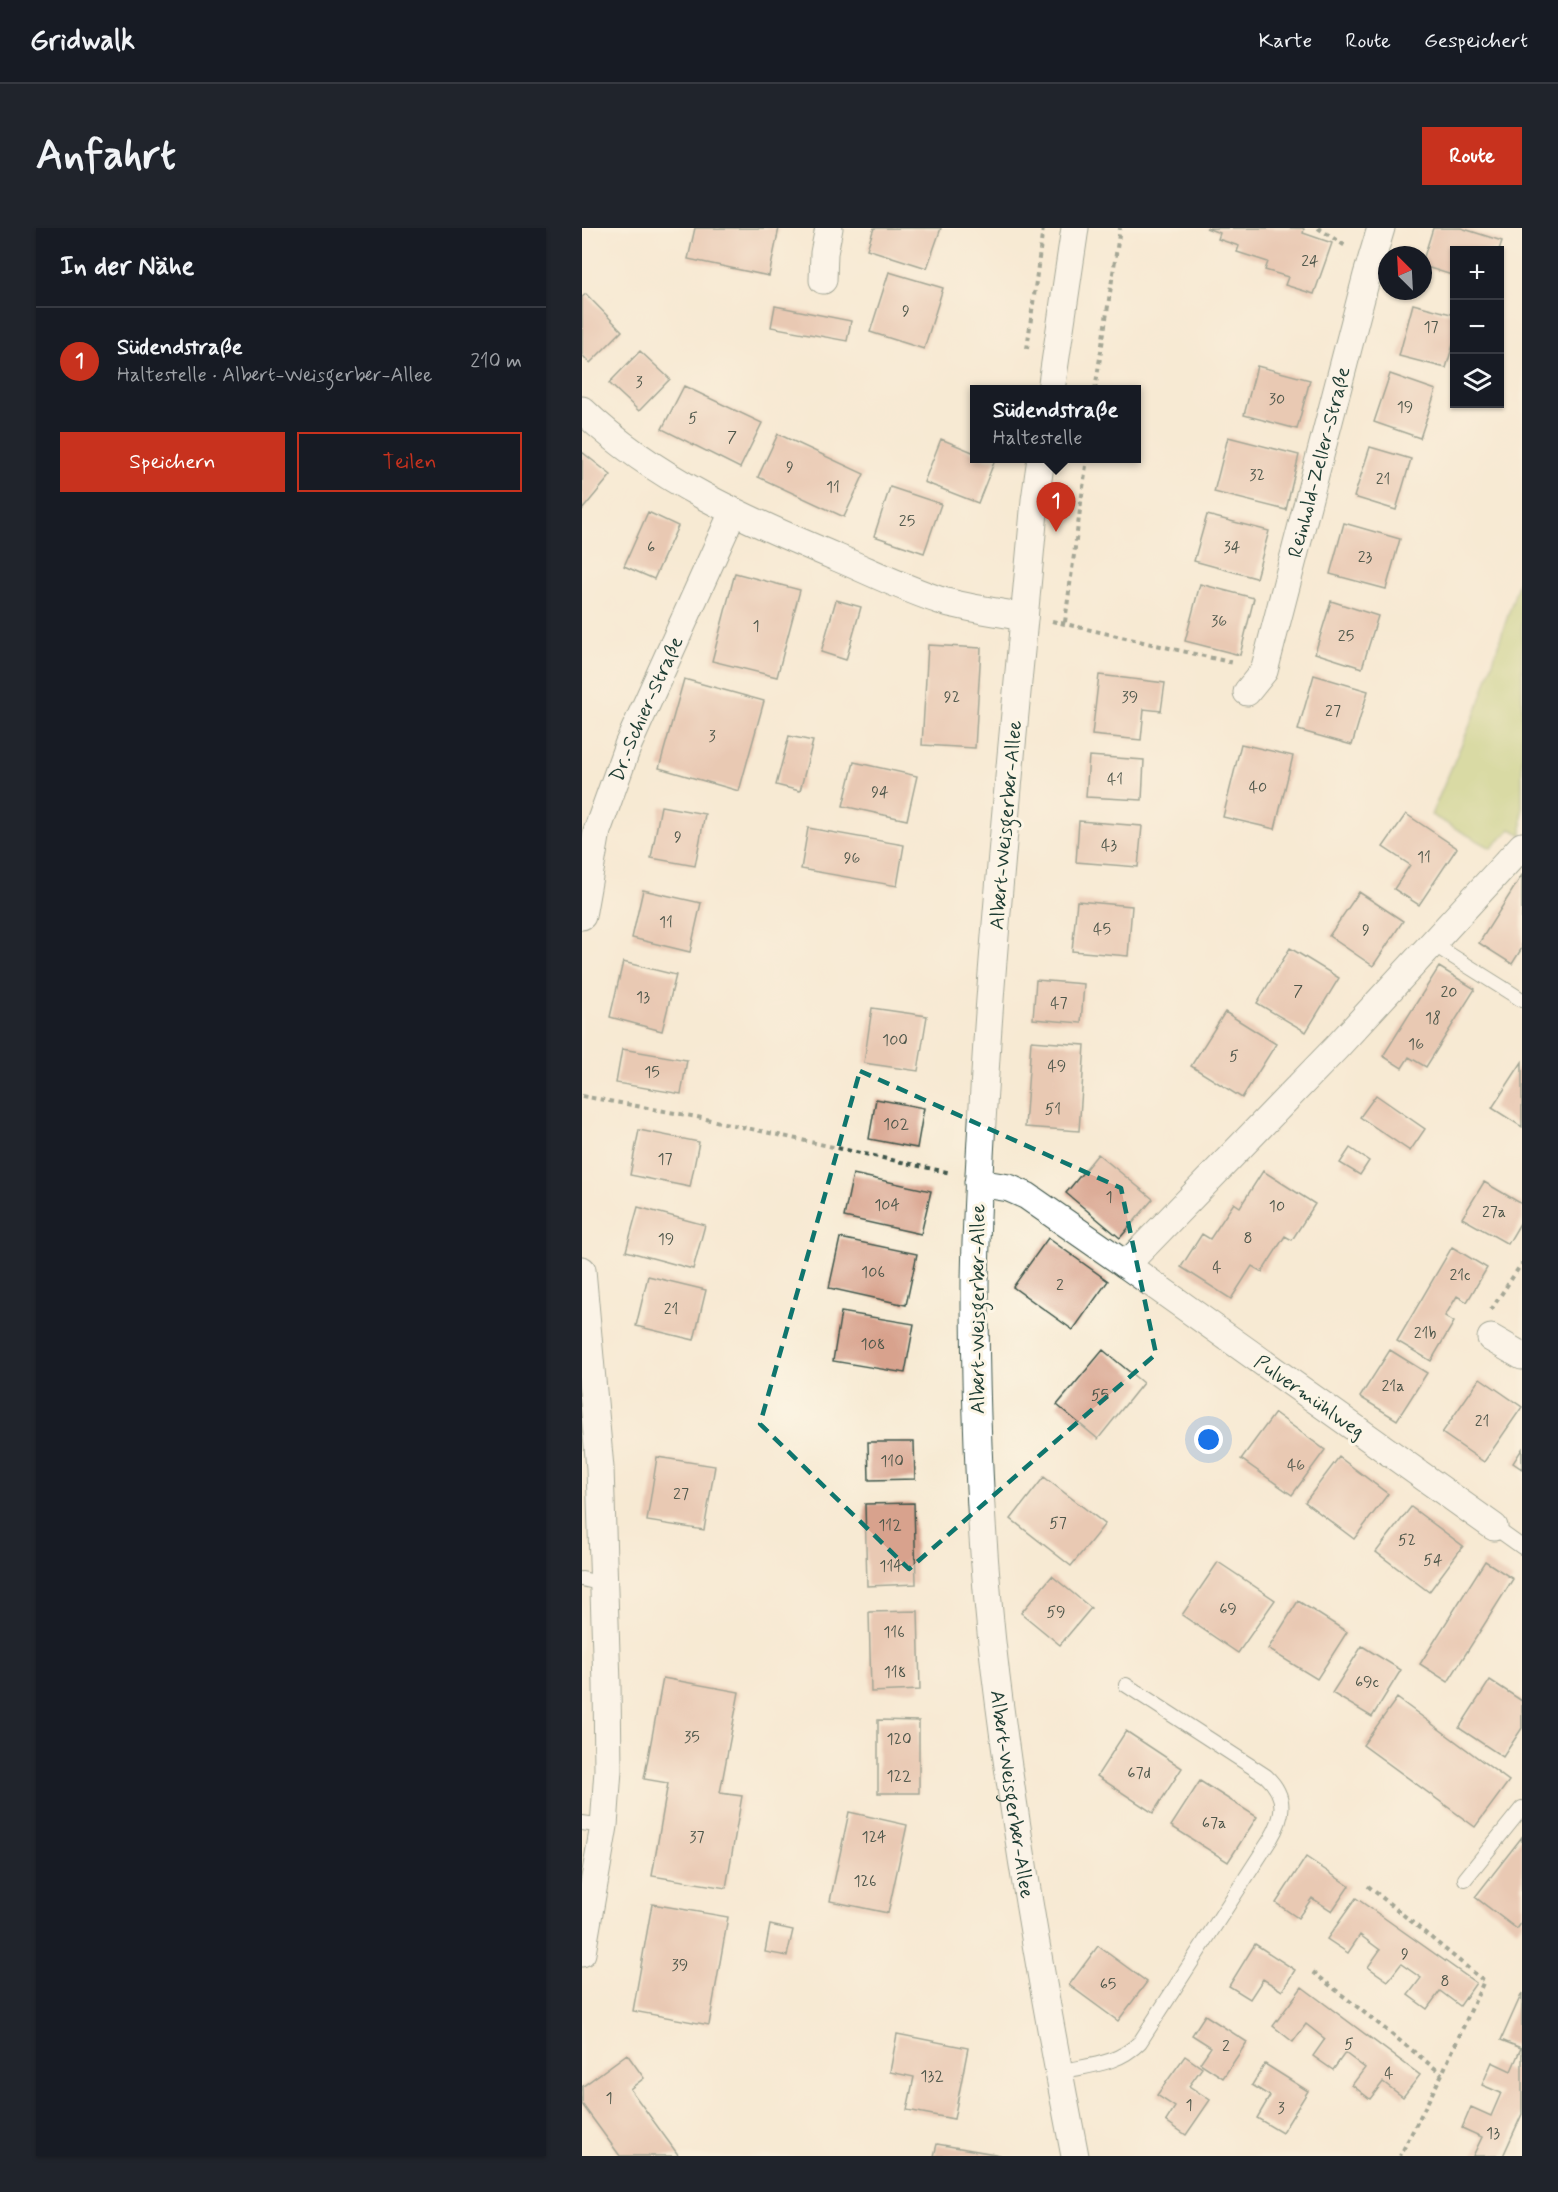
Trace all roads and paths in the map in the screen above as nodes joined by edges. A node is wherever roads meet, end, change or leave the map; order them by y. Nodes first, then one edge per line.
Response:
1 (829, 228) edge
2 (1075, 228) edge
3 (1120, 228) edge
4 (1381, 228) edge
5 (823, 280) dead end
6 (1052, 385) edge
7 (1096, 385) edge
8 (582, 410) edge
9 (1040, 463) edge
10 (1086, 463) edge
11 (733, 512) junction
12 (1024, 617) junction
13 (1065, 622) junction
14 (1264, 670) junction
15 (1248, 692) dead end
16 (1522, 846) edge
17 (582, 916) edge
18 (1433, 944) junction
19 (1522, 1000) edge
20 (582, 1096) edge
21 (967, 1179) junction
22 (1522, 1263) edge
23 (1126, 1265) junction
24 (582, 1270) edge
25 (1491, 1338) joint
26 (1522, 1356) edge
27 (591, 1468) edge
28 (1494, 1527) joint
29 (1522, 1547) edge
30 (592, 1581) edge
31 (1126, 1685) dead end
32 (1522, 1808) edge
33 (593, 1824) edge
34 (1465, 1879) dead end
35 (1368, 1886) dead end
36 (582, 1953) edge
37 (1313, 1972) dead end
38 (1059, 2072) junction
39 (1442, 2074) junction
40 (1075, 2156) edge
41 (1400, 2156) edge

1 - 5 street
2 - 6 street
3 - 7 path
4 - 14 street, Reinhold-Zeller-Straße
8 - 11 street
9 - 12 street, Albert-Weisgerber-Allee
10 - 13 path
11 - 12 street
11 - 17 street, Dr.-Schier-Straße
12 - 13 path
12 - 21 street, Albert-Weisgerber-Allee
13 - 14 path
14 - 15 street, Reinhold-Zeller-Straße
16 - 18 street
18 - 19 lane
18 - 23 street
20 - 21 path
21 - 23 street, Pulvermühlweg
21 - 38 street, Albert-Weisgerber-Allee
22 - 25 path
23 - 28 street, Pulvermühlweg
24 - 27 street
25 - 26 street
27 - 30 street
28 - 29 lane
30 - 33 street
31 - 38 lane
32 - 34 lane
33 - 36 street
35 - 39 path
37 - 39 path
38 - 40 street, Albert-Weisgerber-Allee
39 - 41 path

